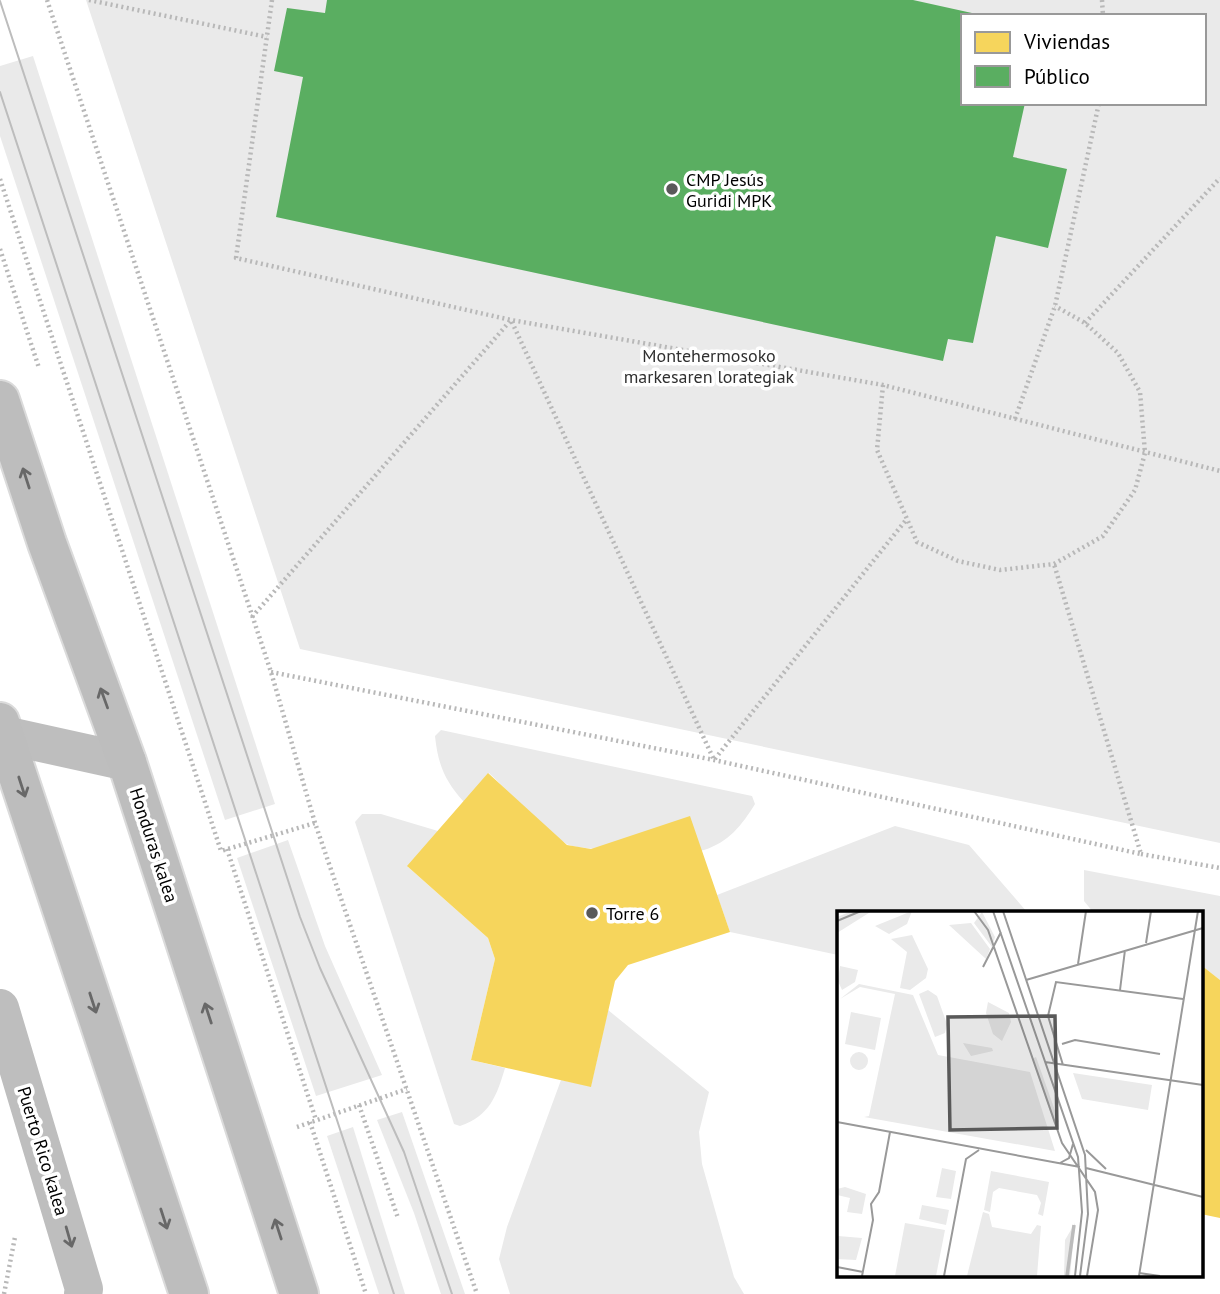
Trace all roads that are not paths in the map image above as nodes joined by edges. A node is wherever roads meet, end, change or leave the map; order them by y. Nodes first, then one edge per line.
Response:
1 (0, 400) edge
2 (1, 730) edge
3 (127, 762) junction
4 (0, 1007) edge
5 (83, 1294) edge
6 (189, 1294) edge
7 (299, 1294) edge

3 -> 1 main road, Honduras kalea
2 - 3 street
2 -> 6 main road
7 -> 3 main road, Honduras kalea
4 -> 5 street, Puerto Rico kalea

